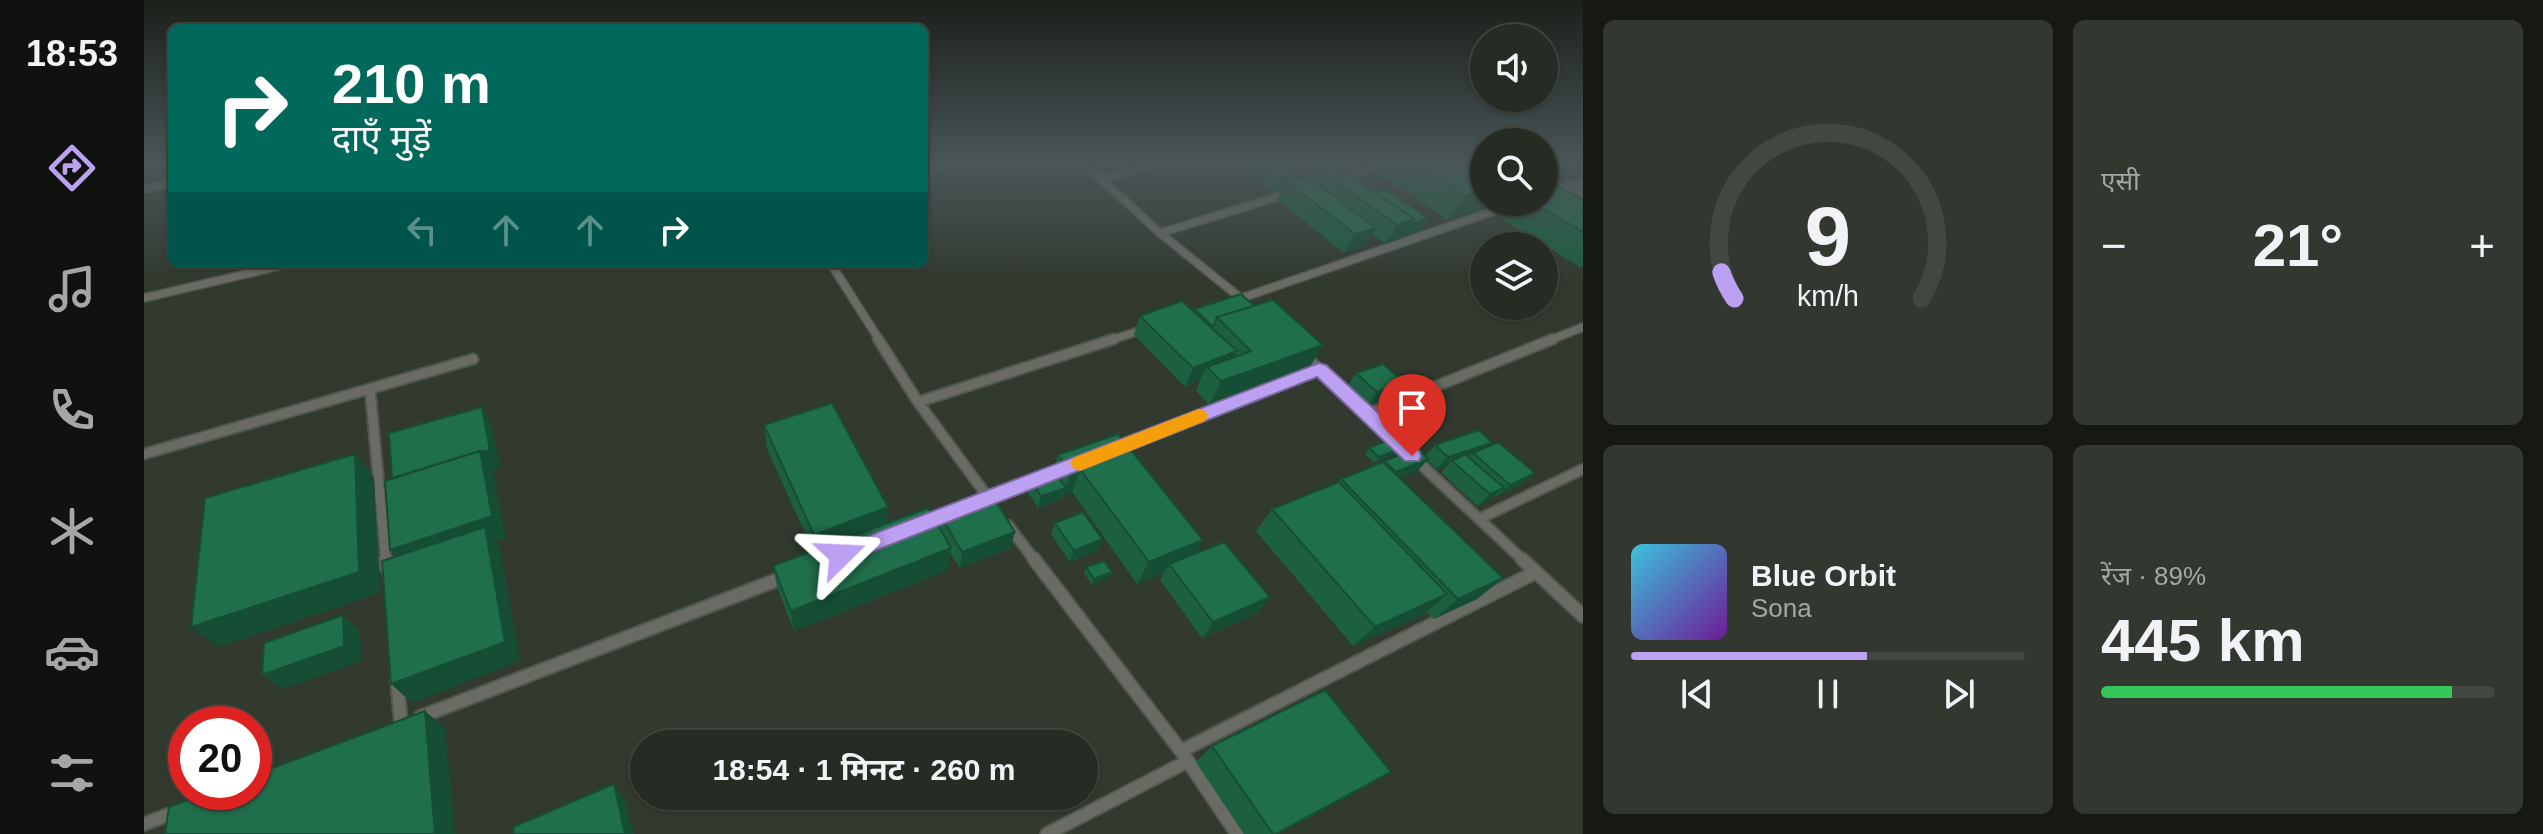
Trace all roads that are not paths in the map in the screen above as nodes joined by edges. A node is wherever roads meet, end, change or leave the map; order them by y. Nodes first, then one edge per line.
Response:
1 (1127, 203) edge
2 (1258, 203) edge
3 (1479, 216) edge
4 (1160, 233) junction
5 (271, 268) edge
6 (834, 268) edge
7 (144, 298) edge
8 (1240, 298) junction
9 (1226, 303) edge
10 (1252, 308) edge
11 (1152, 326) edge
12 (1583, 327) edge
13 (1297, 349) edge
14 (473, 359) dead end
15 (1319, 369) junction
16 (370, 389) junction
17 (918, 402) junction
18 (1367, 414) junction
19 (144, 454) edge
20 (1104, 454) edge
21 (1583, 469) edge
22 (1046, 476) edge
23 (988, 499) junction
24 (974, 504) edge
25 (1479, 519) junction
26 (797, 572) edge
27 (1536, 572) junction
28 (388, 581) edge
29 (1583, 616) edge
30 (395, 661) edge
31 (401, 724) junction
32 (386, 730) edge
33 (1185, 756) junction
34 (180, 810) edge
35 (144, 824) edge
36 (1047, 834) edge
37 (1237, 834) edge

1 - 4 lane
2 - 4 lane
3 - 8 lane
4 - 8 lane
5 - 7 lane
6 - 17 lane
8 - 9 lane
8 - 10 lane
11 - 17 lane
12 - 18 lane
13 - 15 lane
14 - 16 lane
15 - 18 lane
15 - 20 lane
16 - 19 lane
16 - 28 lane
17 - 23 lane
18 - 25 lane
21 - 25 lane
22 - 23 lane
23 - 24 lane
23 - 33 lane
25 - 27 lane
26 - 31 lane
27 - 29 lane
27 - 33 lane
30 - 31 lane
31 - 32 lane
33 - 36 lane
33 - 37 lane
34 - 35 lane

